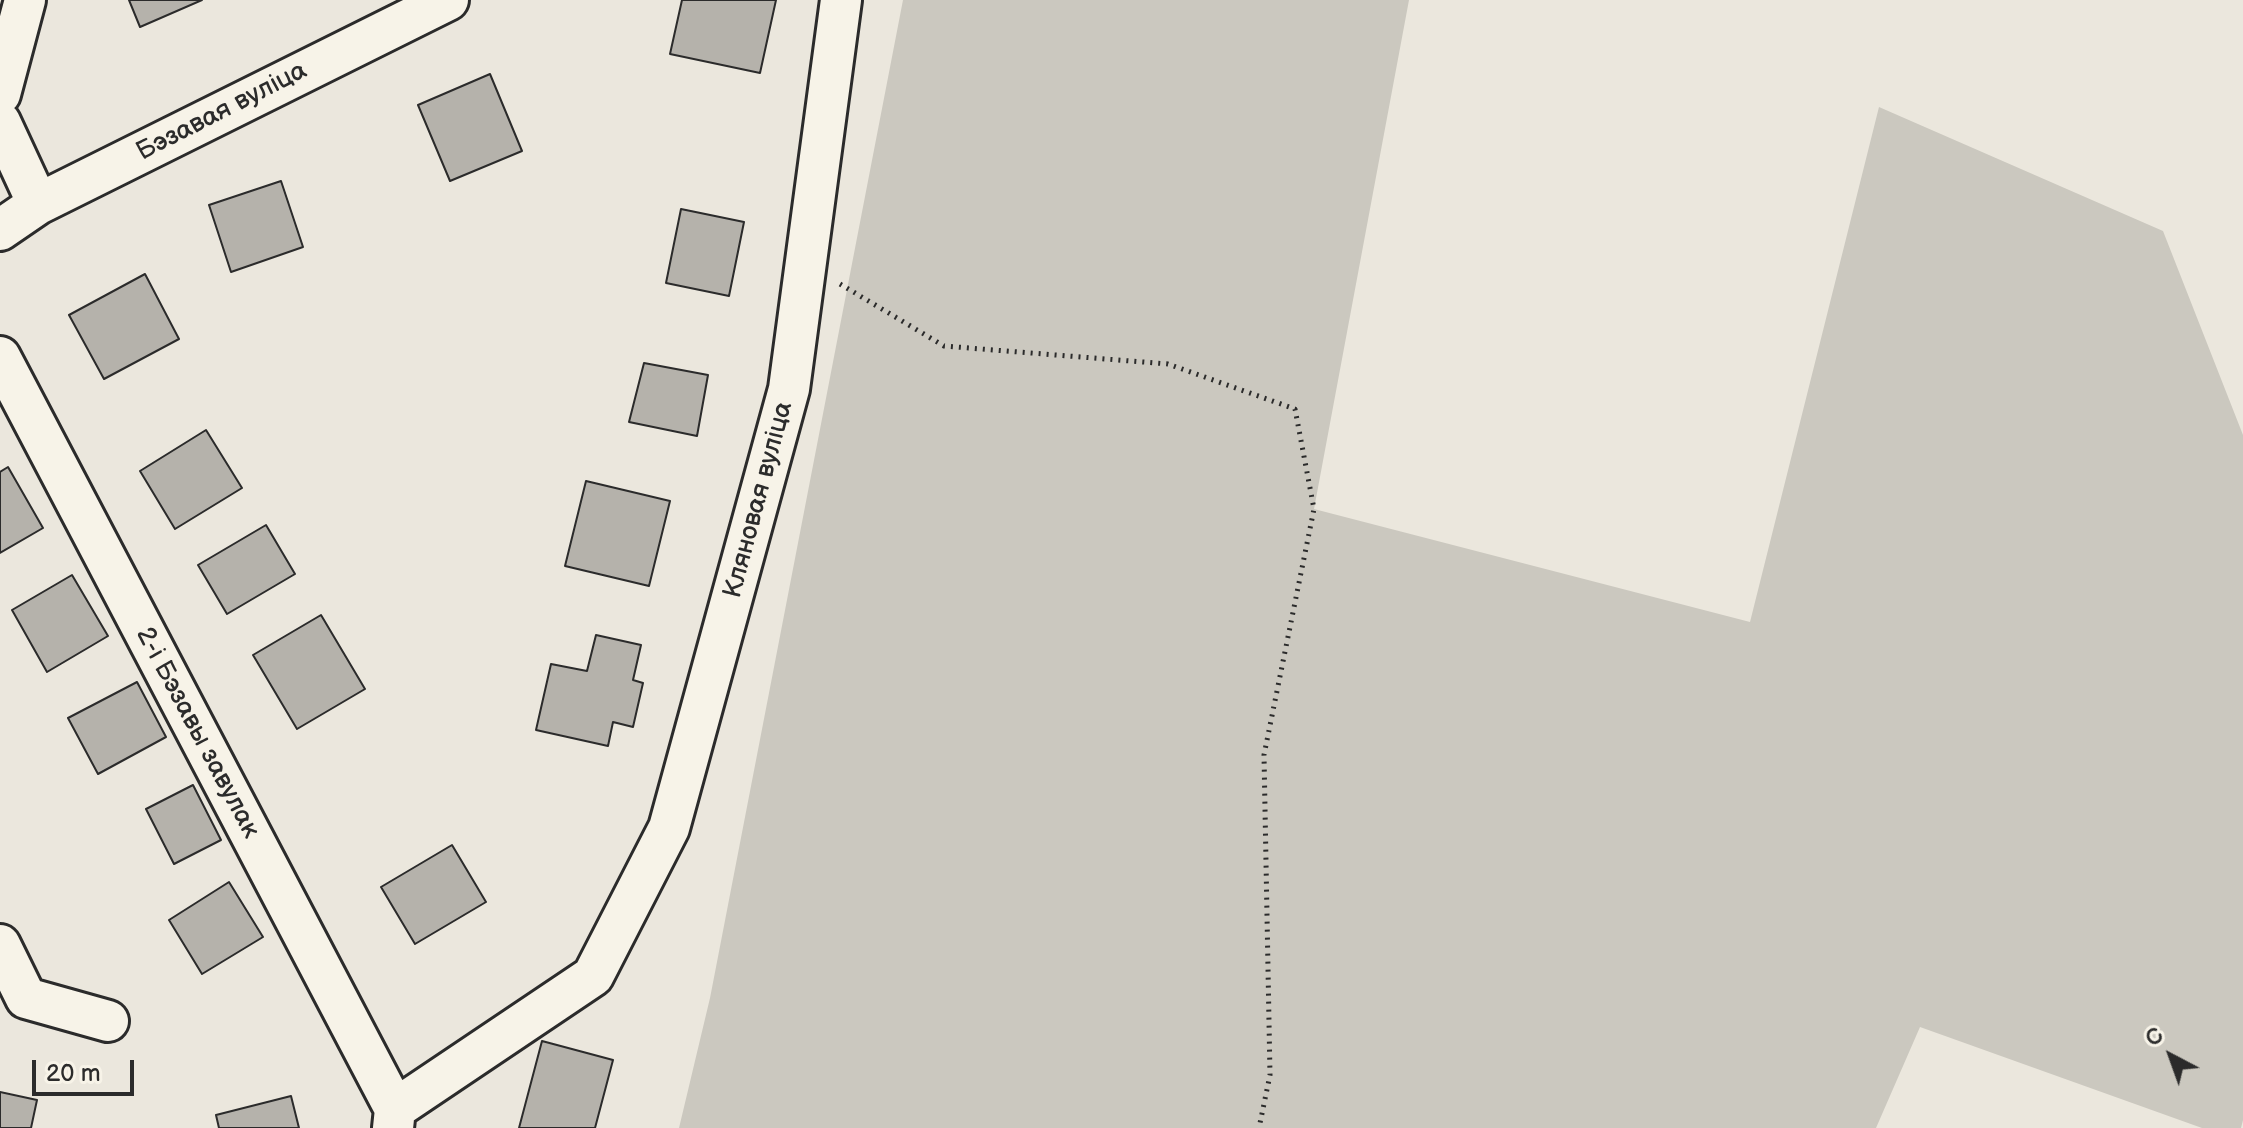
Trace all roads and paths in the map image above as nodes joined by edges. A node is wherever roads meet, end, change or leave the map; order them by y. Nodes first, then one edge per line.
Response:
1 (25, 0) edge
2 (448, 0) edge
3 (841, 0) edge
4 (0, 94) edge
5 (0, 122) edge
6 (38, 204) junction
7 (0, 230) edge
8 (806, 265) junction
9 (0, 357) edge
10 (0, 945) edge
11 (108, 1021) dead end
12 (394, 1118) edge
13 (1259, 1128) edge

1 - 4 street
2 - 6 street, Бэзавая вуліца
3 - 8 street, Кляновая вуліца
5 - 6 street
6 - 7 street, Бэзавая вуліца
8 - 12 street, Кляновая вуліца
8 - 13 path
9 - 12 street, 2-і Бэзавы завулак
10 - 11 street

